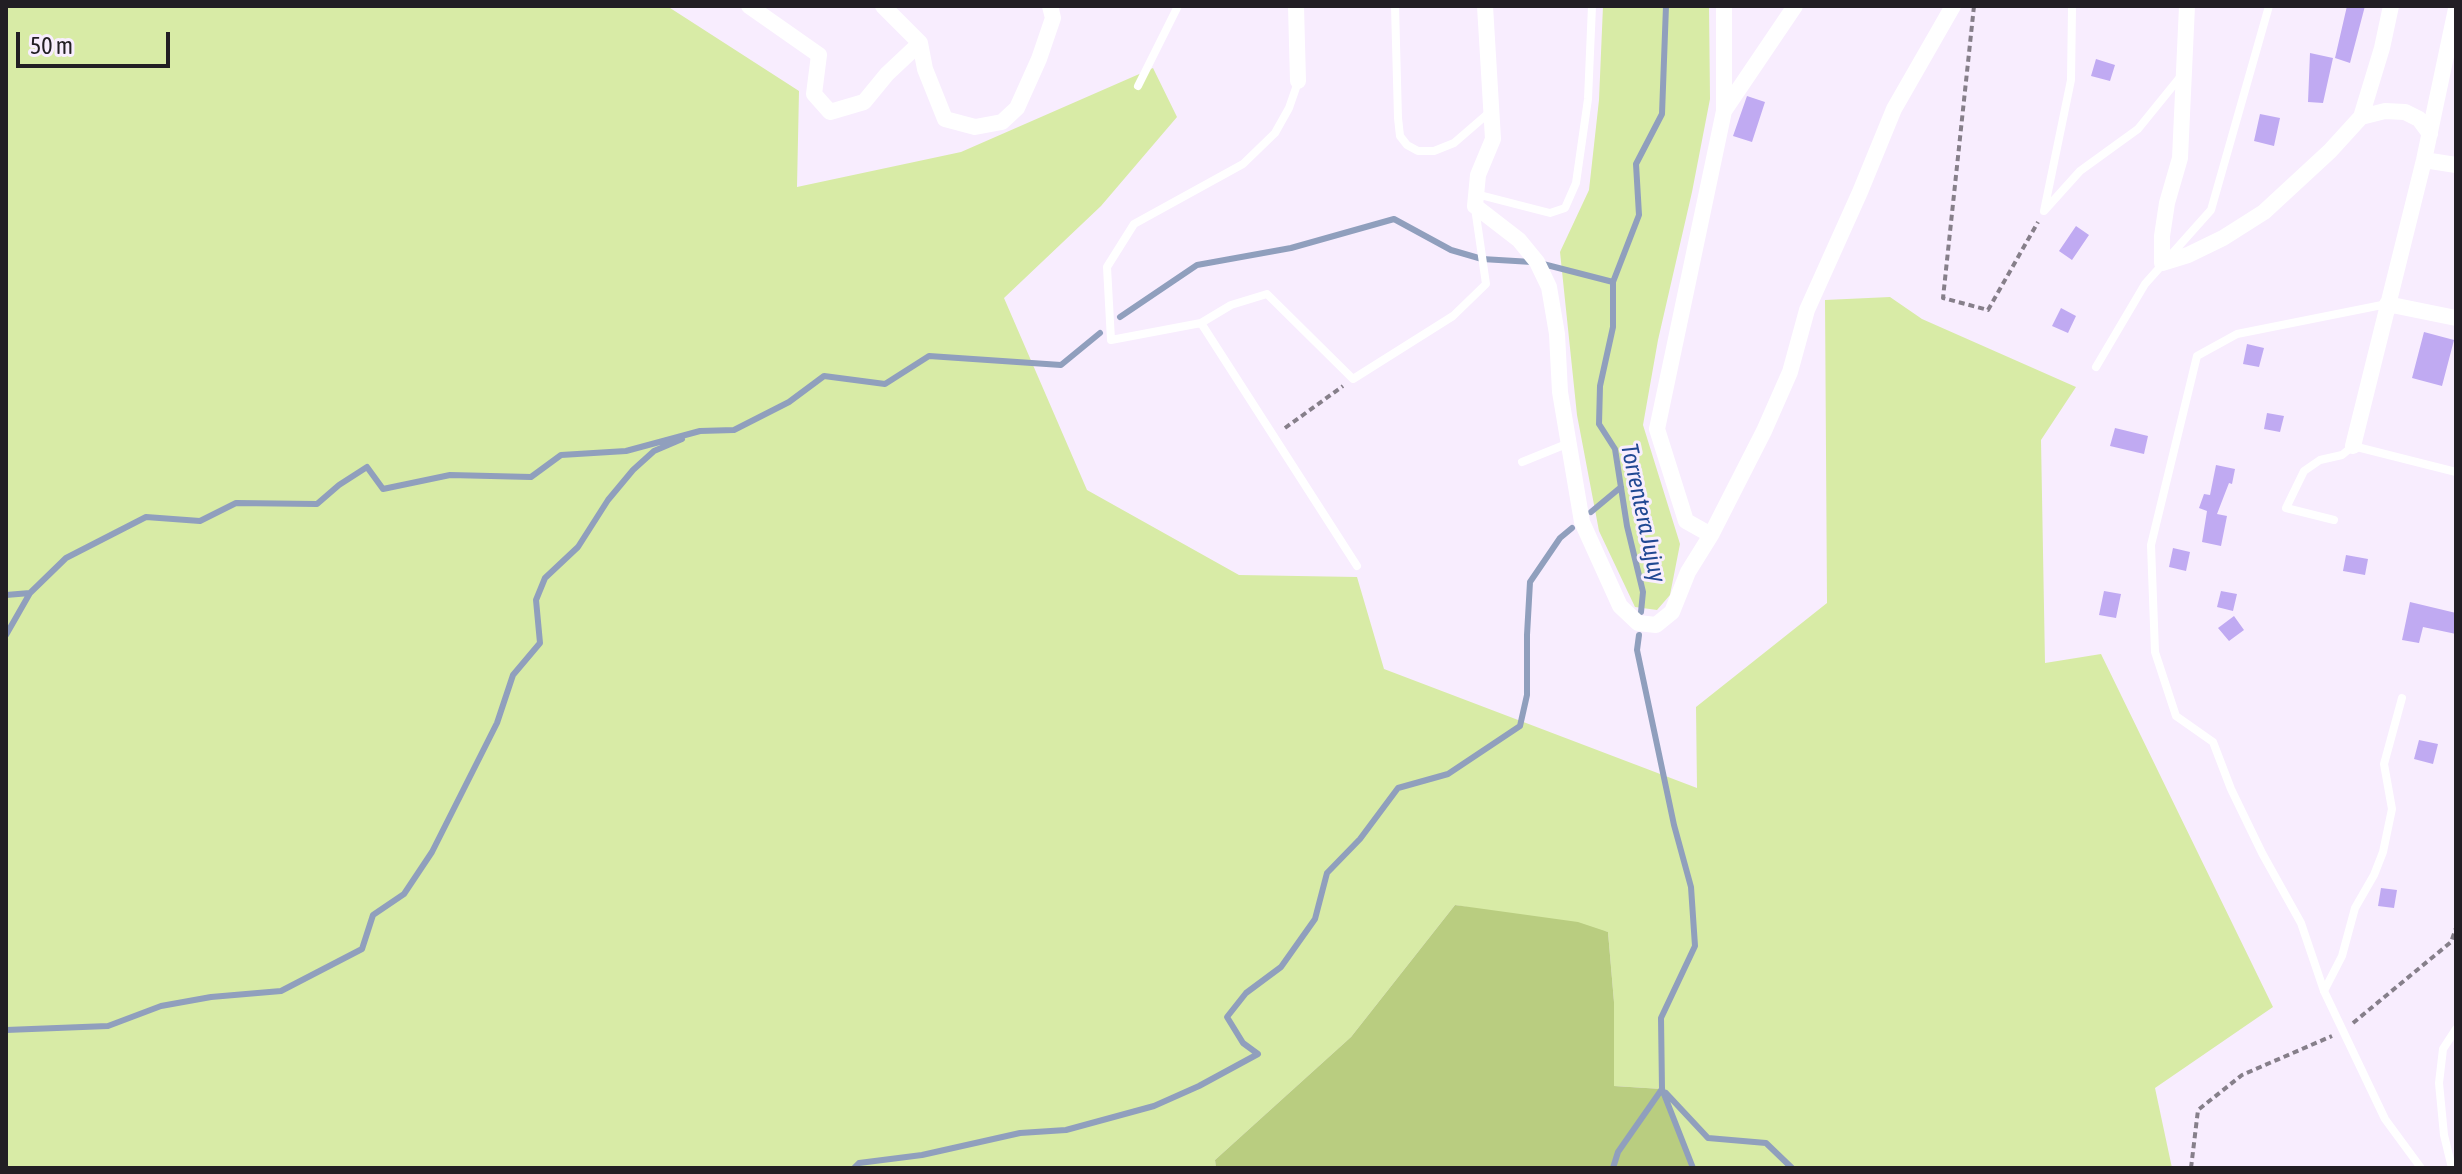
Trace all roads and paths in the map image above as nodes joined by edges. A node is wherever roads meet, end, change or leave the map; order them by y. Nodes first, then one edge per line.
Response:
1 (749, 6) edge
2 (883, 6) edge
3 (1050, 6) edge
4 (1178, 6) edge
5 (1296, 6) edge
6 (1395, 6) edge
7 (1485, 6) edge
8 (1592, 6) edge
9 (1724, 6) edge
10 (1795, 6) edge
11 (1953, 6) edge
12 (1974, 6) edge
13 (2187, 6) edge
14 (2269, 6) edge
15 (2391, 6) edge
16 (2072, 8) edge
17 (2456, 11) edge
18 (920, 43) junction
19 (2184, 72) junction
20 (1298, 81) joint
21 (1138, 86) dead end
22 (1491, 110) junction
23 (1724, 111) junction
24 (2361, 117) junction
25 (2430, 134) junction
26 (2424, 160) junction
27 (2456, 165) edge
28 (1475, 200) junction
29 (2044, 211) junction
30 (2162, 263) junction
31 (2387, 304) junction
32 (2456, 318) edge
33 (1201, 323) junction
34 (2096, 367) dead end
35 (1353, 379) junction
36 (1274, 436) junction
37 (1569, 443) junction
38 (2353, 446) junction
39 (1522, 462) dead end
40 (2456, 472) edge
41 (2334, 520) dead end
42 (1711, 535) junction
43 (1357, 566) dead end
44 (2402, 698) dead end
45 (2456, 928) edge
46 (2324, 991) junction
47 (2456, 1029) edge
48 (2343, 1031) junction
49 (2191, 1168) edge
50 (2421, 1168) edge
51 (2452, 1168) edge

1 - 18 street
2 - 18 street
3 - 18 street
4 - 21 lane
5 - 20 street
6 - 22 lane
7 - 22 street
8 - 28 lane
9 - 23 street
10 - 23 street
11 - 42 street
12 - 29 path
13 - 19 street
14 - 30 lane
15 - 24 street
16 - 29 lane
17 - 25 street
19 - 29 lane
19 - 30 street
20 - 33 lane
22 - 28 street
23 - 42 street
24 - 25 street
24 - 30 street
25 - 26 street
26 - 27 street
26 - 31 street
28 - 35 lane
28 - 37 street
30 - 34 lane
31 - 32 street
31 - 38 street
31 - 46 lane
33 - 35 lane
33 - 36 lane
35 - 36 path
36 - 43 lane
37 - 39 lane
37 - 42 street
38 - 40 lane
38 - 41 lane
44 - 46 lane
45 - 48 path
46 - 48 lane
47 - 51 lane
48 - 49 path
48 - 50 lane

